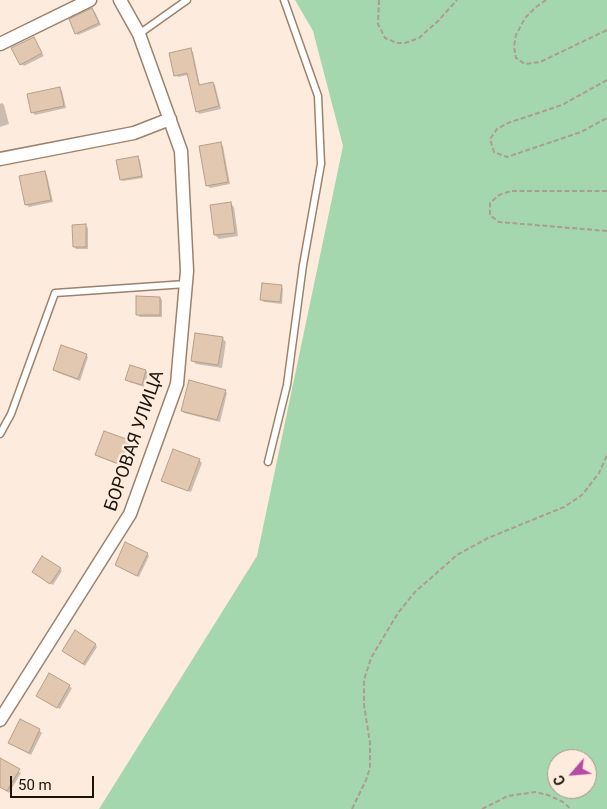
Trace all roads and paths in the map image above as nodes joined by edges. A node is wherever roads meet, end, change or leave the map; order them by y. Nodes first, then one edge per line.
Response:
1 (90, 0) edge
2 (120, 0) edge
3 (187, 0) edge
4 (284, 0) edge
5 (379, 0) edge
6 (457, 0) edge
7 (546, 0) edge
8 (607, 30) edge
9 (139, 34) junction
10 (0, 44) edge
11 (607, 80) edge
12 (607, 118) edge
13 (170, 119) junction
14 (0, 159) edge
15 (607, 191) edge
16 (607, 232) edge
17 (186, 284) junction
18 (0, 434) edge
19 (607, 455) edge
20 (268, 462) dead end
21 (5, 701) edge
22 (0, 720) edge
23 (352, 809) edge
24 (482, 809) edge
25 (571, 809) edge

1 - 10 street
2 - 9 street, БОРОВАЯ УЛИЦА
3 - 9 lane
4 - 20 lane
5 - 6 path
7 - 8 path
9 - 13 street, БОРОВАЯ УЛИЦА
11 - 12 path
13 - 14 street
13 - 17 street, БОРОВАЯ УЛИЦА
15 - 16 path
17 - 18 lane
17 - 21 street, БОРОВАЯ УЛИЦА
19 - 23 path
21 - 22 street, БОРОВАЯ УЛИЦА
24 - 25 path

